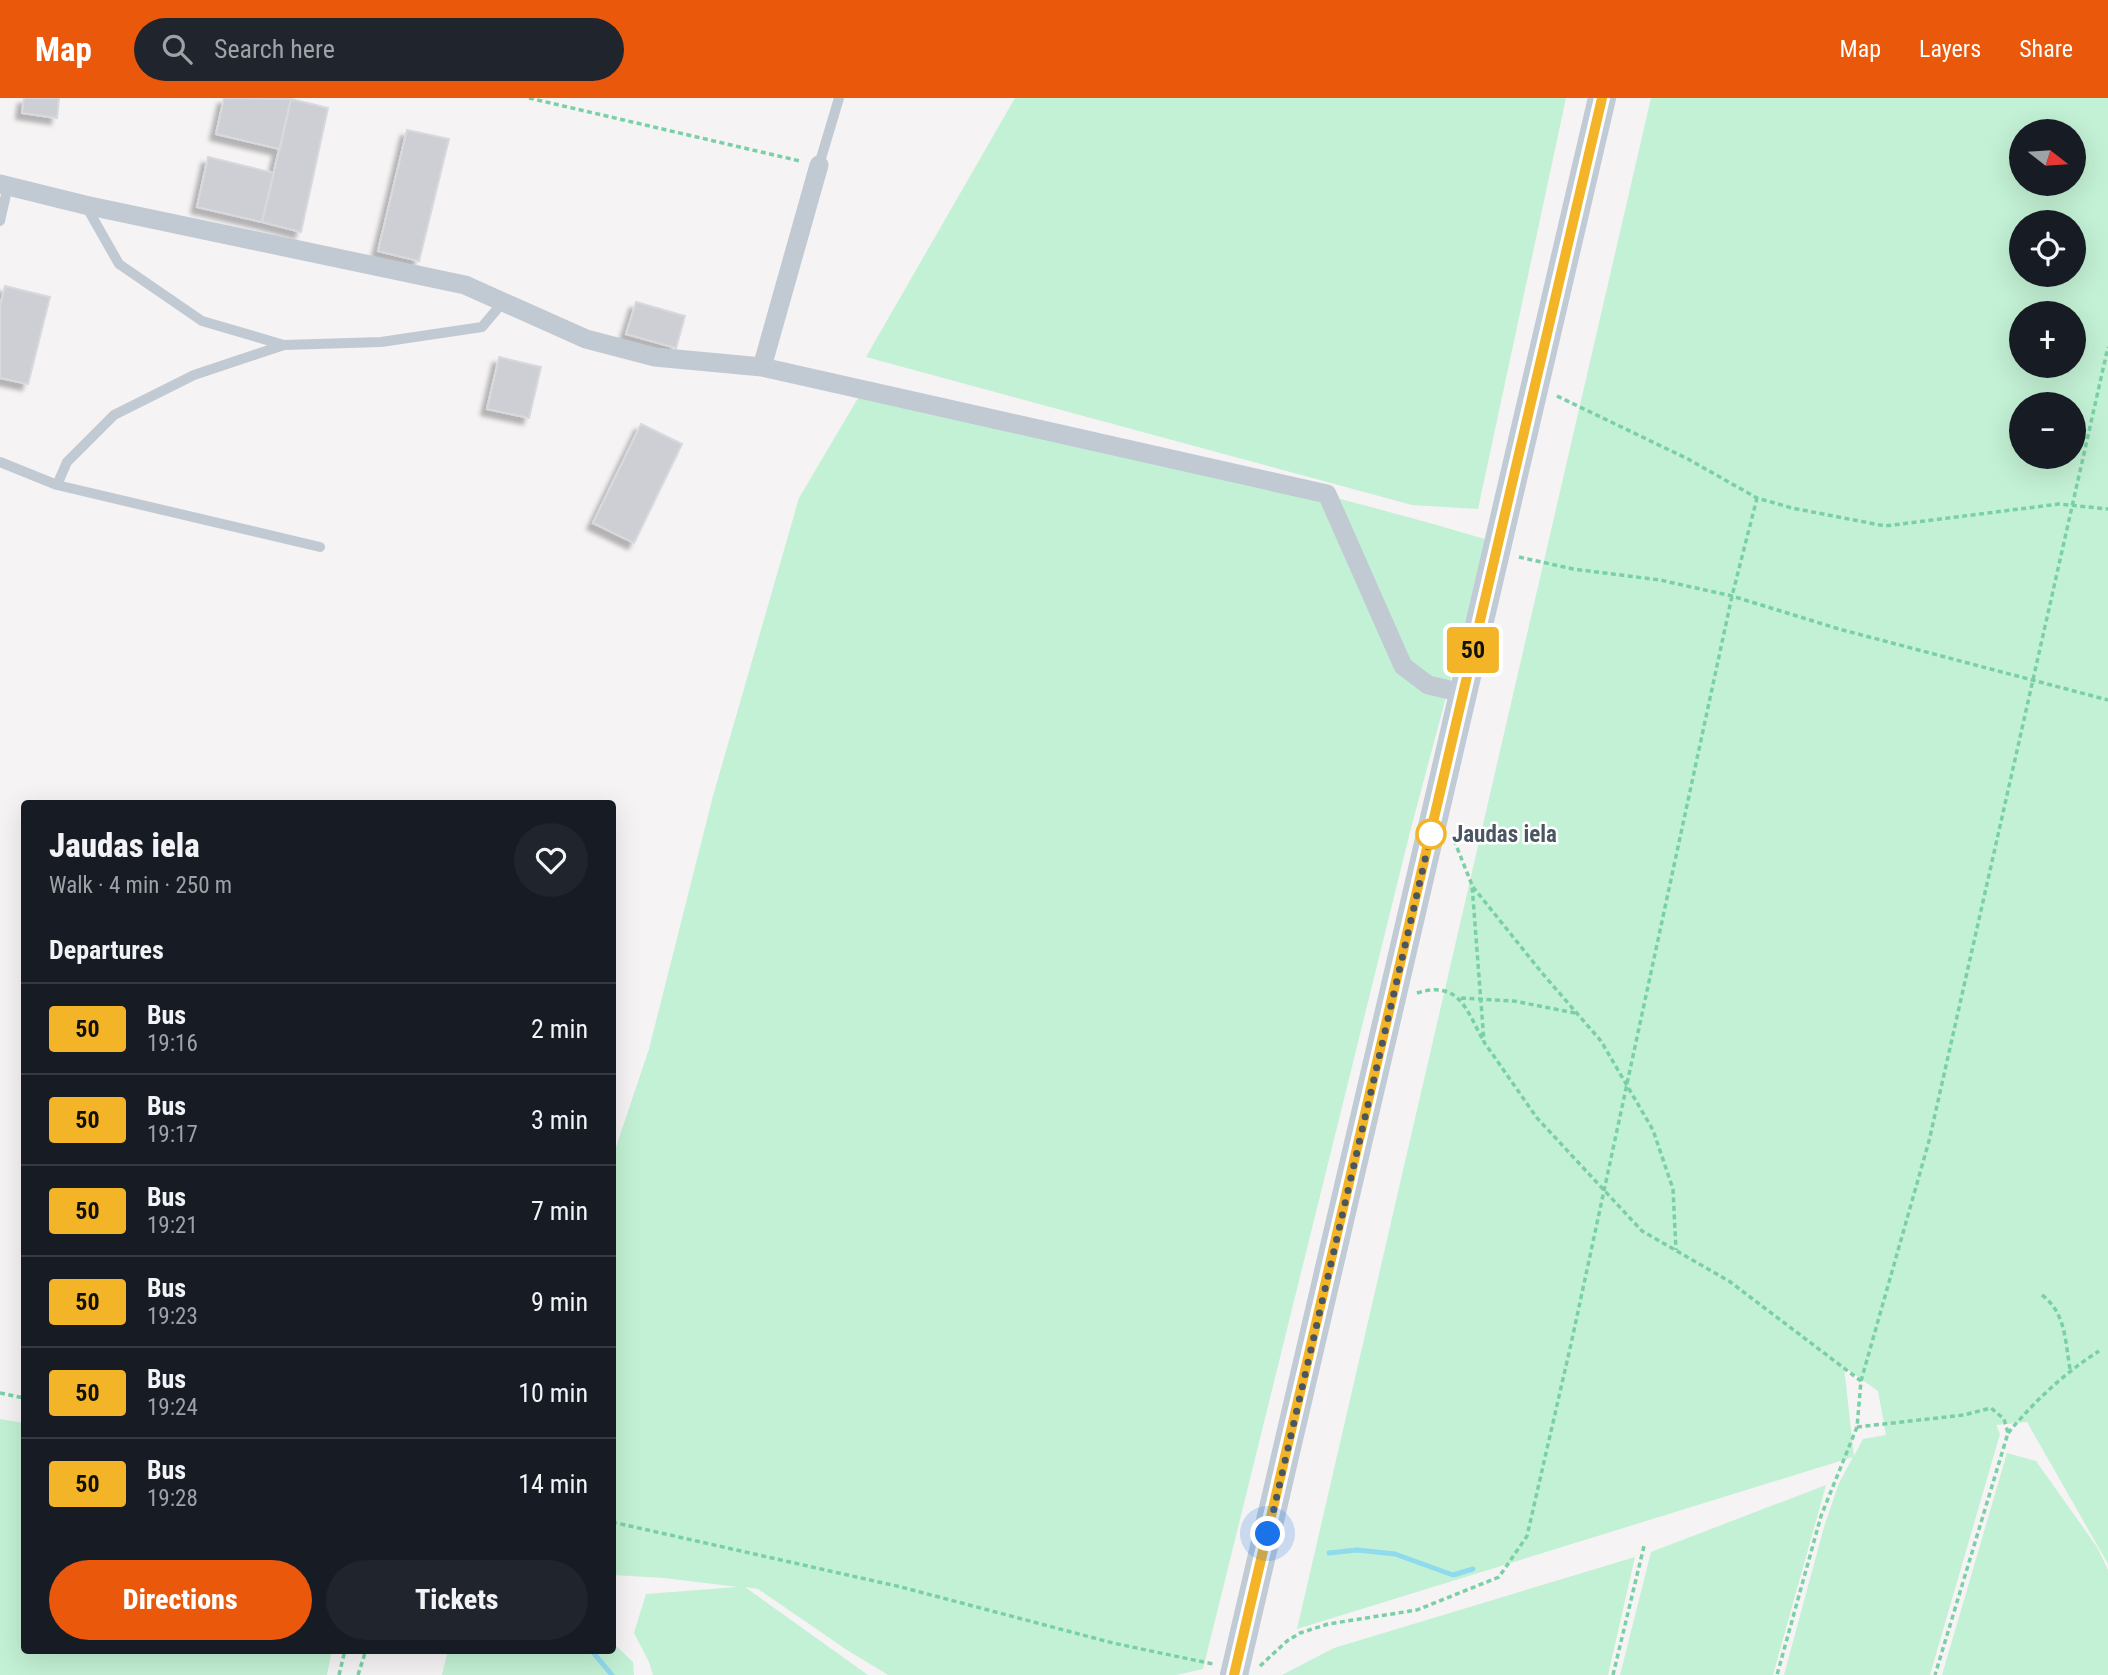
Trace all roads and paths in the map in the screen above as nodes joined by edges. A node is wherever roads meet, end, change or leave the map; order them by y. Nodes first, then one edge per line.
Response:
1 (529, 98) edge
2 (839, 98) edge
3 (1602, 98) edge
4 (819, 165) junction
5 (4, 185) edge
6 (85, 205) junction
7 (0, 221) edge
8 (503, 302) junction
9 (284, 345) junction
10 (2108, 347) edge
11 (762, 367) junction
12 (1535, 389) junction
13 (0, 462) edge
14 (57, 485) junction
15 (1757, 498) junction
16 (2072, 505) junction
17 (2108, 509) edge
18 (320, 547) dead end
19 (1496, 552) junction
20 (1732, 596) junction
21 (2033, 681) junction
22 (1463, 693) junction
23 (2108, 700) edge
24 (1434, 818) junction
25 (1472, 885) junction
26 (1460, 998) junction
27 (1481, 999) junction
28 (1392, 1000) junction
29 (1577, 1013) junction
30 (1484, 1042) junction
31 (1626, 1084) junction
32 (1603, 1189) junction
33 (1676, 1250) junction
34 (2042, 1295) dead end
35 (2099, 1351) dead end
36 (2070, 1369) junction
37 (1861, 1381) junction
38 (0, 1393) edge
39 (21, 1397) edge
40 (1857, 1427) junction
41 (2008, 1433) junction
42 (616, 1523) edge
43 (1644, 1546) dead end
44 (344, 1654) edge
45 (365, 1654) edge
46 (1235, 1672) edge
47 (339, 1675) edge
48 (358, 1675) edge
49 (1613, 1675) edge
50 (1777, 1675) edge
51 (1936, 1675) edge

1 - 4 path
2 - 4 lane
3 - 12 main road
4 - 11 street
5 - 6 street
5 - 7 lane
6 - 8 street
6 - 9 lane
8 - 9 lane
8 - 11 street
9 - 14 lane
10 - 16 path
11 - 22 street
12 - 15 path
12 - 19 main road
13 - 14 lane
14 - 18 lane
15 - 16 path
15 - 20 path
16 - 17 path
16 - 21 path
19 - 20 path
19 - 22 main road
20 - 21 path
20 - 31 path
21 - 23 path
21 - 37 path
22 - 24 main road
24 - 25 path
24 - 28 main road
25 - 27 path
25 - 29 path
26 - 27 path
26 - 28 path
26 - 30 path
27 - 29 path
27 - 30 path
28 - 46 main road
29 - 31 path
30 - 32 path
31 - 32 path
31 - 33 path
32 - 33 path
32 - 46 path
33 - 37 path
34 - 36 path
35 - 36 path
36 - 41 path
37 - 40 path
38 - 39 path
40 - 41 path
40 - 50 path
41 - 51 path
42 - 46 path
43 - 49 path
44 - 47 path
45 - 48 path

